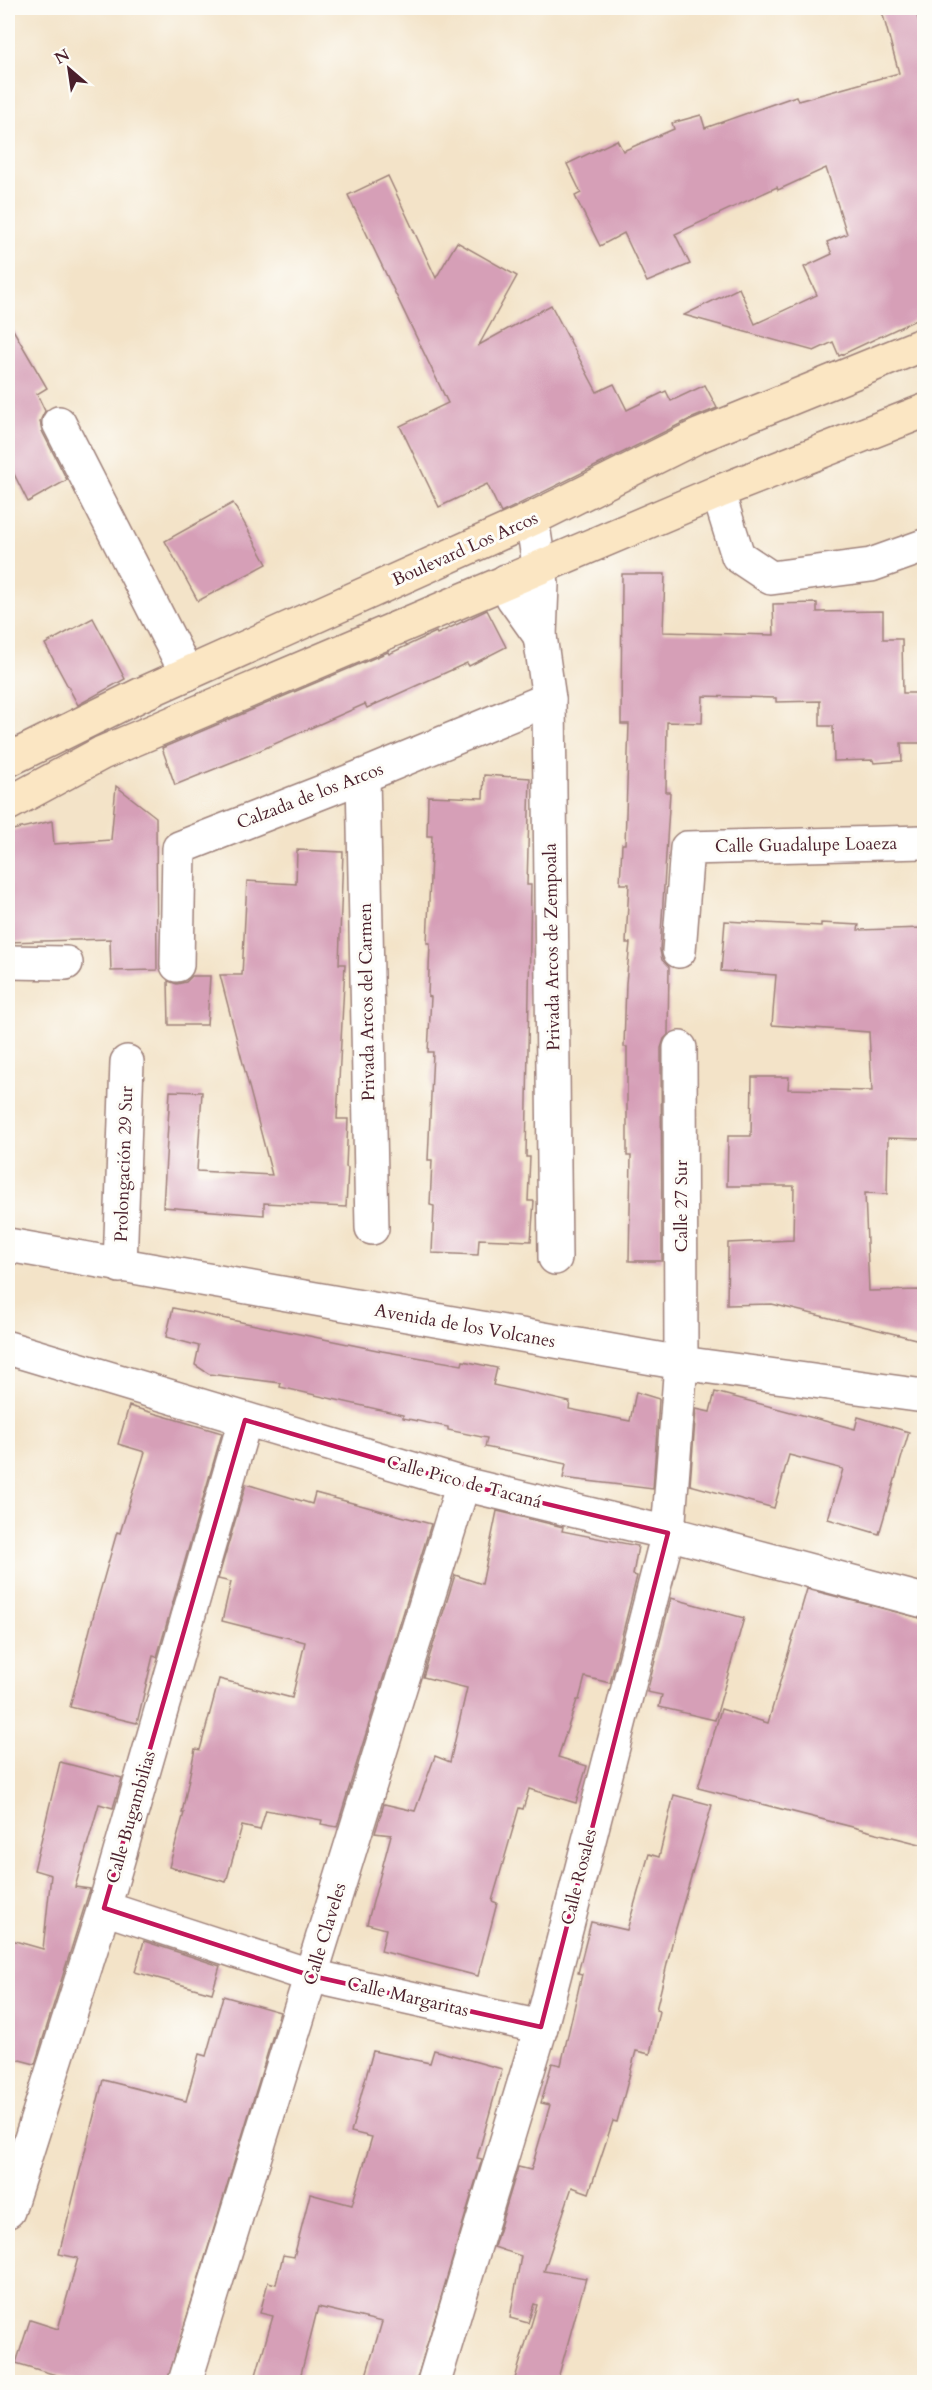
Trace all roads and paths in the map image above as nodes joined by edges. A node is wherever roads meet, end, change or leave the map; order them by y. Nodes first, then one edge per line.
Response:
1 (924, 344) edge
2 (924, 411) edge
3 (59, 423) dead end
4 (718, 492) junction
5 (532, 519) junction
6 (924, 546) edge
7 (539, 567) junction
8 (506, 581) junction
9 (540, 636) junction
10 (187, 674) junction
11 (549, 699) junction
12 (8, 760) edge
13 (363, 776) junction
14 (8, 804) edge
15 (924, 842) edge
16 (680, 951) dead end
17 (8, 962) edge
18 (66, 963) dead end
19 (177, 965) dead end
20 (680, 1048) dead end
21 (127, 1062) dead end
22 (372, 1228) dead end
23 (8, 1245) edge
24 (555, 1258) dead end
25 (120, 1266) junction
26 (8, 1348) edge
27 (681, 1364) junction
28 (924, 1396) edge
29 (245, 1420) junction
30 (463, 1484) junction
31 (668, 1533) junction
32 (924, 1601) edge
33 (104, 1908) junction
34 (312, 1976) junction
35 (541, 2027) junction
36 (8, 2211) edge
37 (185, 2382) edge
38 (434, 2382) edge

1 - 5 main road, Boulevard Los Arcos
2 - 4 main road
3 - 10 street
4 - 6 street
4 - 7 main road
5 - 7 street, Privada Arcos de Zempoala
5 - 10 main road, Boulevard Los Arcos
7 - 8 main road
7 - 9 street, Privada Arcos de Zempoala
8 - 9 street, Privada Arcos de Zempoala
8 - 14 main road
9 - 11 street, Privada Arcos de Zempoala
10 - 12 main road, Boulevard Los Arcos
11 - 13 street, Calzada de los Arcos
11 - 24 street, Privada Arcos de Zempoala
13 - 19 street, Calzada de los Arcos
13 - 22 street, Privada Arcos del Carmen
15 - 16 street, Calle Guadalupe Loaeza
17 - 18 street
20 - 27 street, Calle 27 Sur
21 - 25 street, Prolongación 29 Sur
23 - 25 street, Avenida de los Volcanes
25 - 27 street, Avenida de los Volcanes
26 - 29 street, Calle Pico de Tacaná
27 - 28 street, Avenida de los Volcanes
27 - 31 street, Calle Rosales
29 - 30 street, Calle Pico de Tacaná
29 - 33 street, Calle Bugambilias
30 - 31 street, Calle Pico de Tacaná
30 - 34 street, Calle Claveles
31 - 32 street, Calle Pico de Tacaná
31 - 35 street, Calle Rosales
33 - 34 street, Calle Margaritas
33 - 36 street, Calle Bugambilias
34 - 35 street, Calle Margaritas
34 - 37 street, Calle Claveles
35 - 38 street, Calle Rosales

